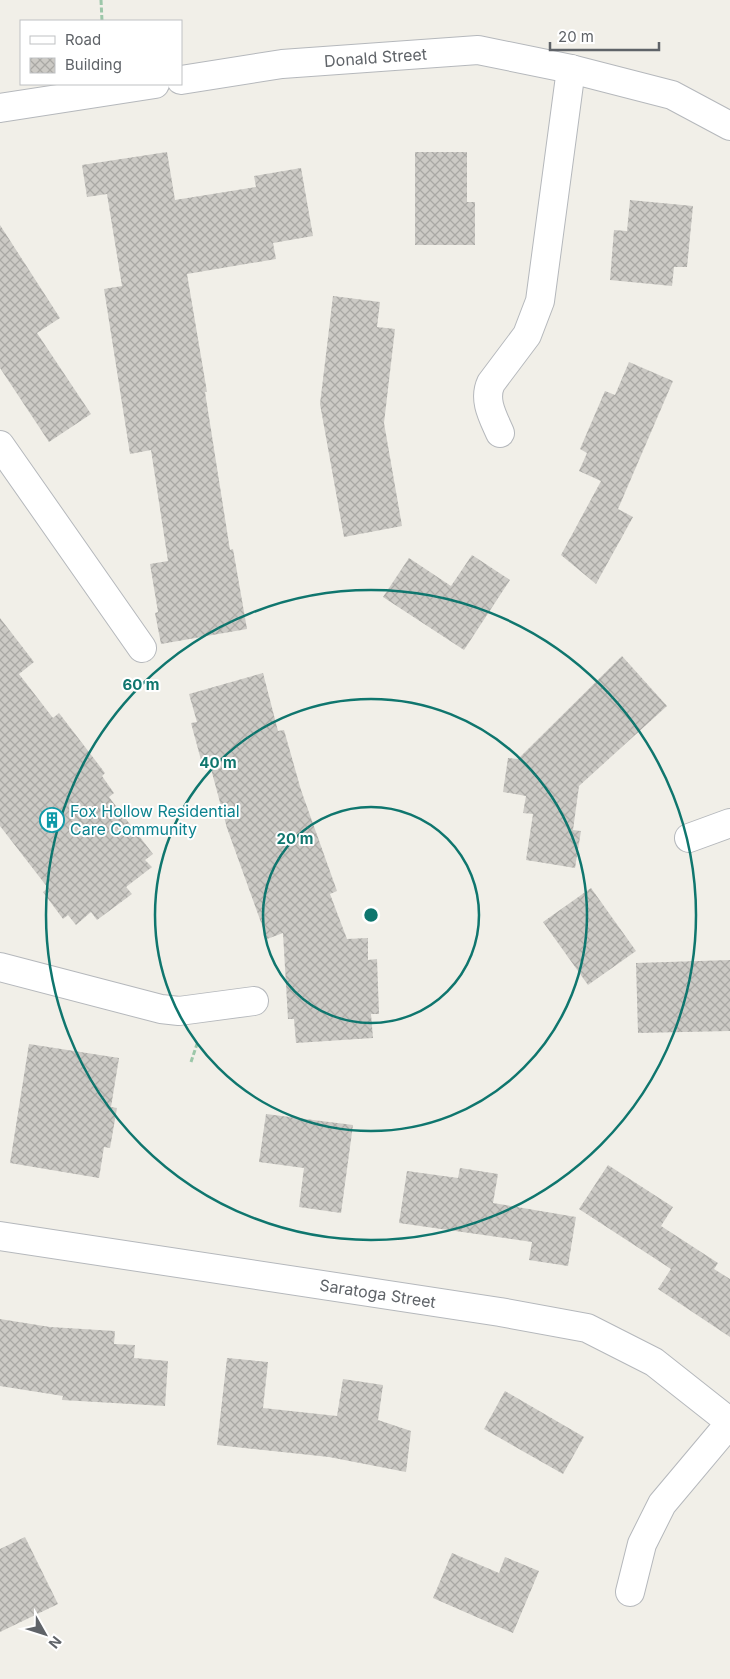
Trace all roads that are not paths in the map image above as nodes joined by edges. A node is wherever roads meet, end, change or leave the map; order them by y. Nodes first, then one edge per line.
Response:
1 (571, 69) junction
2 (182, 80) edge
3 (149, 85) edge
4 (0, 108) edge
5 (730, 126) edge
6 (500, 433) dead end
7 (0, 445) edge
8 (142, 648) dead end
9 (730, 823) edge
10 (689, 838) dead end
11 (0, 967) edge
12 (254, 1002) dead end
13 (0, 1236) edge
14 (730, 1422) edge
15 (630, 1592) dead end

1 - 2 street, Donald Street
1 - 5 street, Donald Street
1 - 6 street
3 - 4 street
7 - 8 street
9 - 10 street
11 - 12 street
13 - 14 street, Saratoga Street
14 - 15 street, Saratoga Street

